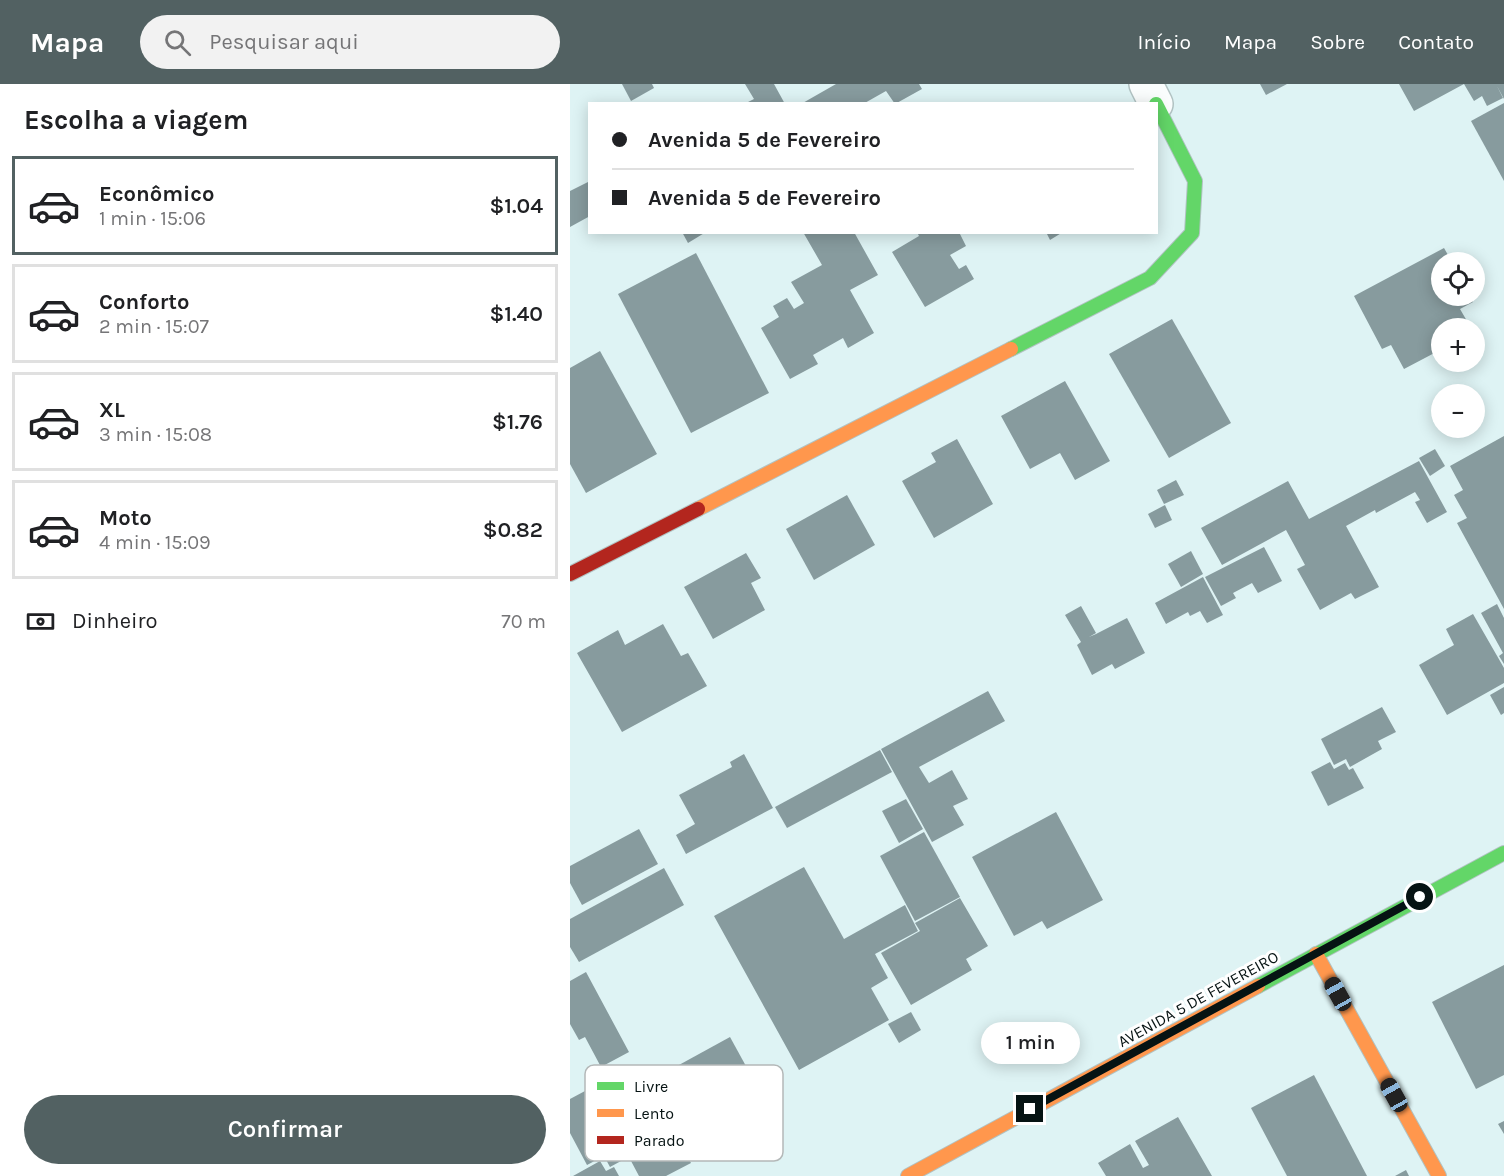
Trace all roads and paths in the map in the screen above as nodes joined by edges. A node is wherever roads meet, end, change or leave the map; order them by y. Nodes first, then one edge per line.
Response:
1 (1146, 84) edge
2 (1155, 102) edge
3 (1158, 108) edge
4 (570, 573) edge
5 (1504, 853) edge
6 (1316, 954) junction
7 (908, 1176) edge
8 (1438, 1176) edge

1 - 2 street
3 - 4 street
5 - 6 street, AVENIDA 5 DE FEVEREIRO
6 - 7 street, AVENIDA 5 DE FEVEREIRO
6 - 8 street

